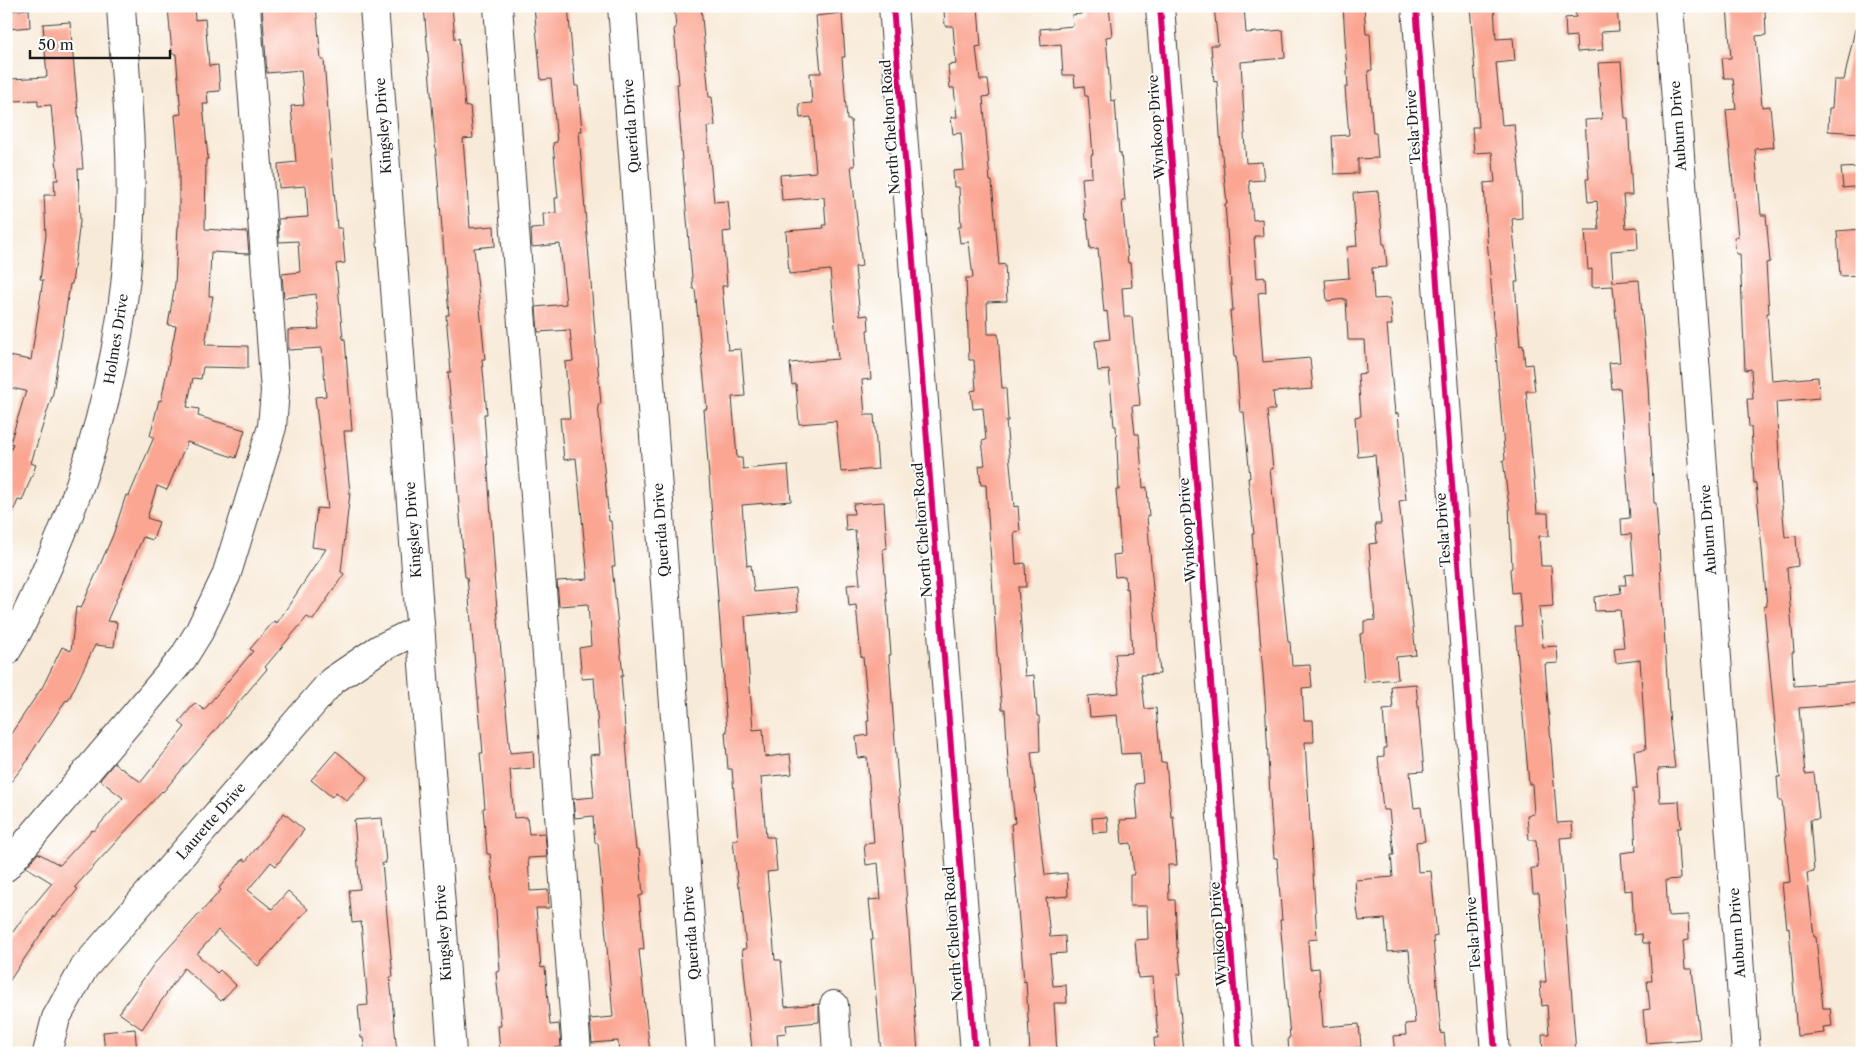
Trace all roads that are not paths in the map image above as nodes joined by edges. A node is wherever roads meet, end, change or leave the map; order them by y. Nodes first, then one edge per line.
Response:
1 (121, 6) edge
2 (246, 6) edge
3 (374, 6) edge
4 (498, 6) edge
5 (622, 6) edge
6 (893, 6) edge
7 (1160, 6) edge
8 (1416, 6) edge
9 (1669, 6) edge
10 (420, 629) junction
11 (6, 652) edge
12 (6, 867) edge
13 (834, 1004) dead end
14 (47, 1053) edge
15 (452, 1053) edge
16 (577, 1053) edge
17 (700, 1053) edge
18 (837, 1053) edge
19 (975, 1053) edge
20 (1239, 1053) edge
21 (1495, 1053) edge
22 (1746, 1053) edge

1 - 11 street, Holmes Drive
2 - 12 street
3 - 10 street, Kingsley Drive
4 - 16 street
5 - 17 street, Querida Drive
6 - 19 street, North Chelton Road
7 - 20 street, Wynkoop Drive
8 - 21 street, Tesla Drive
9 - 22 street, Auburn Drive
10 - 14 street, Laurette Drive
10 - 15 street, Kingsley Drive
13 - 18 street

